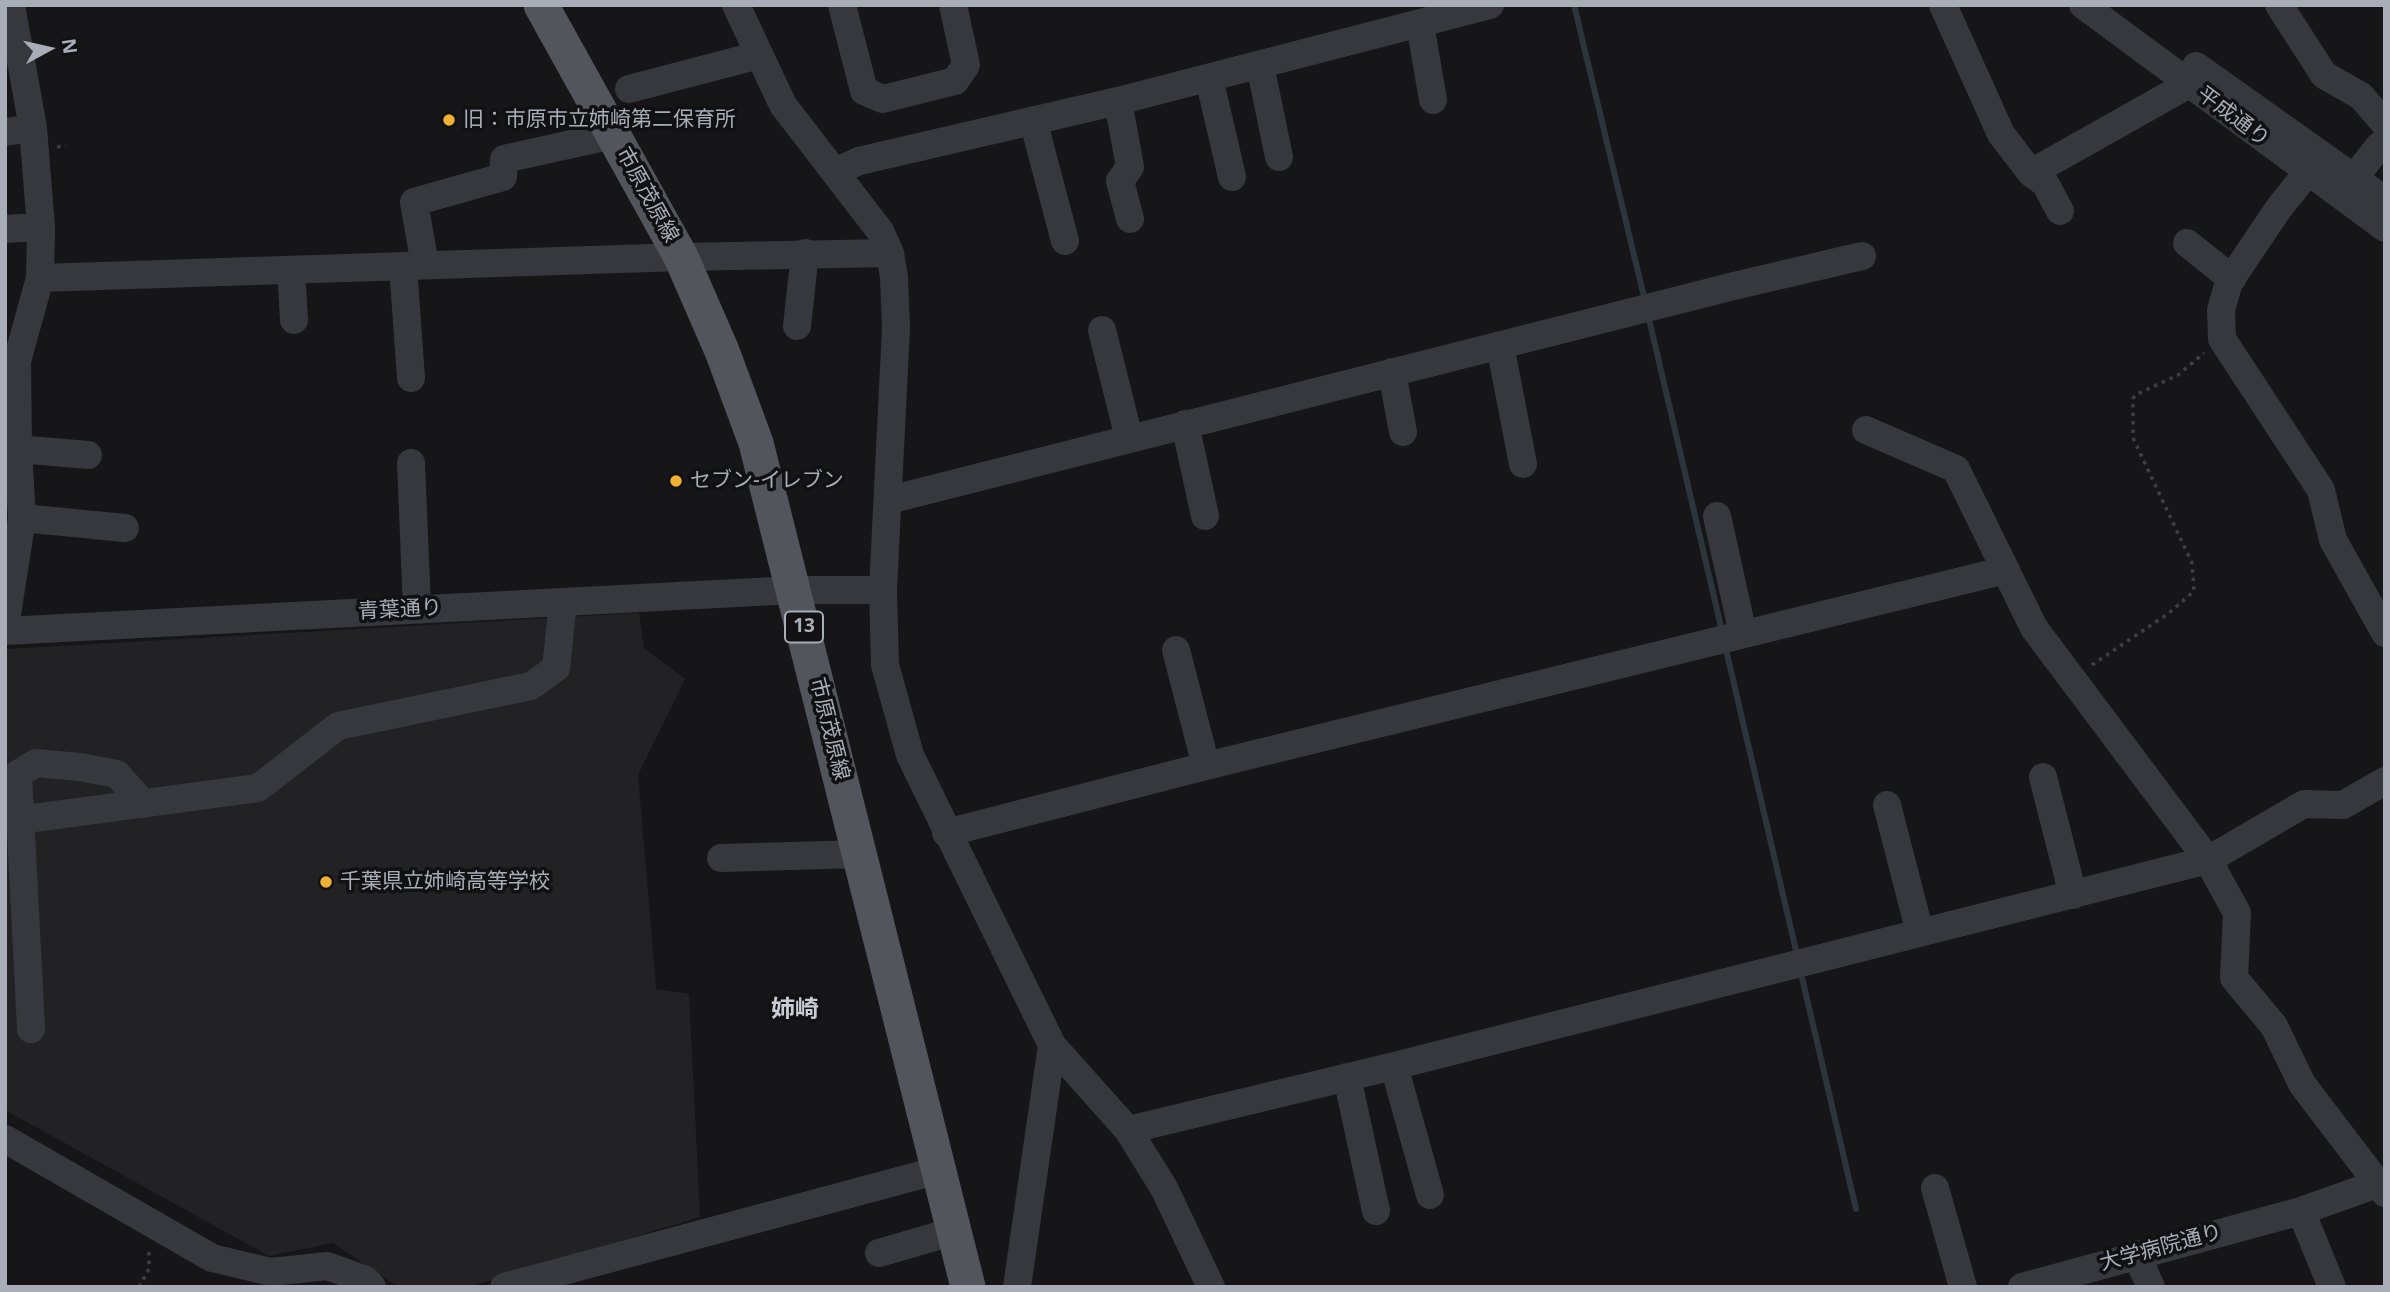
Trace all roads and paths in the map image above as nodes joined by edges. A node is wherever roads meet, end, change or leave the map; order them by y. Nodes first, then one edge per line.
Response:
1 (541, 5) edge
2 (736, 5) edge
3 (842, 5) edge
4 (953, 5) edge
5 (1490, 5) edge
6 (1943, 5) edge
7 (2083, 5) edge
8 (2115, 5) edge
9 (2279, 5) edge
10 (10, 16) edge
11 (1420, 24) junction
12 (759, 55) junction
13 (1260, 65) junction
14 (1209, 78) junction
15 (2189, 84) junction
16 (629, 89) dead end
17 (1433, 100) dead end
18 (1118, 101) junction
19 (1033, 120) junction
20 (2385, 124) edge
21 (19, 130) edge
22 (613, 135) junction
23 (2385, 143) edge
24 (1279, 157) dead end
25 (835, 172) junction
26 (2031, 173) junction
27 (2307, 173) junction
28 (1232, 177) dead end
29 (2347, 187) junction
30 (2385, 200) edge
31 (2060, 211) dead end
32 (1130, 219) dead end
33 (41, 227) junction
34 (5, 229) edge
35 (2385, 229) edge
36 (1065, 241) dead end
37 (2187, 243) dead end
38 (805, 253) junction
39 (890, 253) junction
40 (1862, 256) dead end
41 (681, 257) junction
42 (414, 266) junction
43 (291, 270) junction
44 (40, 278) junction
45 (2232, 279) junction
46 (294, 320) dead end
47 (797, 326) dead end
48 (1102, 330) dead end
49 (2222, 339) junction
50 (1500, 345) junction
51 (1392, 372) junction
52 (411, 378) dead end
53 (1185, 424) junction
54 (1866, 430) dead end
55 (1403, 432) dead end
56 (1129, 438) junction
57 (18, 449) junction
58 (88, 455) dead end
59 (411, 463) dead end
60 (1523, 464) dead end
61 (889, 500) junction
62 (1205, 516) dead end
63 (1717, 516) dead end
64 (22, 518) junction
65 (125, 528) dead end
66 (2006, 570) junction
67 (794, 590) junction
68 (883, 590) junction
69 (563, 602) junction
70 (418, 608) junction
71 (5, 629) edge
72 (2385, 633) edge
73 (1743, 634) junction
74 (1176, 650) dead end
75 (2072, 679) junction
76 (1206, 766) junction
77 (2043, 777) dead end
78 (2385, 781) edge
79 (144, 804) junction
80 (1888, 805) dead end
81 (19, 820) junction
82 (946, 833) junction
83 (861, 853) junction
84 (721, 858) dead end
85 (2208, 860) junction
86 (2073, 895) junction
87 (1920, 933) junction
88 (31, 1029) dead end
89 (1052, 1045) junction
90 (1394, 1066) junction
91 (1347, 1077) junction
92 (1128, 1130) junction
93 (5, 1139) edge
94 (939, 1170) junction
95 (1935, 1188) dead end
96 (2381, 1189) edge
97 (1430, 1195) dead end
98 (1376, 1211) dead end
99 (2301, 1212) junction
100 (156, 1226) junction
101 (955, 1231) junction
102 (878, 1254) dead end
103 (2136, 1254) junction
104 (139, 1287) edge
105 (372, 1287) edge
106 (504, 1287) edge
107 (968, 1287) edge
108 (1017, 1287) edge
109 (1211, 1287) edge
110 (1963, 1287) edge
111 (2022, 1287) edge
112 (2151, 1287) edge
113 (2332, 1287) edge

1 - 22 main road, 市原茂原線 / 13
2 - 12 street
3 - 4 street
5 - 11 street
6 - 26 street
7 - 15 street, 平成通り
8 - 29 street, 平成通り
9 - 20 street
10 - 21 street
11 - 13 street
11 - 17 street
12 - 16 street
12 - 25 street
13 - 14 street
13 - 24 street
14 - 18 street
14 - 28 street
15 - 26 street
15 - 27 street, 平成通り
18 - 19 street
18 - 32 street
19 - 25 street
19 - 36 street
21 - 33 street
22 - 41 main road, 市原茂原線 / 13
22 - 42 street
23 - 29 street
25 - 39 street
26 - 31 street
27 - 29 street, 平成通り
27 - 45 street
29 - 30 street, 平成通り
29 - 35 street, 平成通り
33 - 34 street
33 - 44 street
37 - 45 street
38 - 39 street
38 - 41 street
38 - 47 street
39 - 61 street
40 - 50 street
41 - 42 street
41 - 67 main road, 市原茂原線 / 13
42 - 43 street
42 - 52 street
43 - 44 street
43 - 46 street
44 - 57 street
45 - 49 street
48 - 56 street
49 - 72 street
49 - 75 path
50 - 51 street
50 - 60 street
51 - 53 street
51 - 55 street
53 - 56 street
53 - 62 street
54 - 66 street
56 - 61 street
57 - 58 street
57 - 64 street
59 - 70 street
61 - 68 street
63 - 73 street
64 - 65 street
64 - 71 street
66 - 73 street
66 - 75 street
67 - 68 street, 青葉通り
67 - 69 street, 青葉通り
67 - 83 main road, 市原茂原線 / 13
68 - 82 street
69 - 70 street, 青葉通り
69 - 79 street
70 - 71 street, 青葉通り
73 - 76 street
74 - 76 street
75 - 85 street
76 - 82 street
77 - 86 street
78 - 85 street
79 - 81 street
79 - 81 street
80 - 87 street
81 - 88 street
82 - 89 street
83 - 84 street
83 - 94 main road, 市原茂原線 / 13
85 - 86 street
85 - 96 street
86 - 87 street
87 - 90 street
89 - 92 street
89 - 108 street
90 - 91 street
90 - 97 street
91 - 92 street
91 - 98 street
92 - 109 street
93 - 100 street
94 - 101 main road, 市原茂原線 / 13
94 - 106 street
95 - 110 street
96 - 99 street, 大学病院通り
99 - 103 street, 大学病院通り
99 - 113 street
100 - 104 path
100 - 105 street
101 - 102 street
101 - 107 main road, 市原茂原線 / 13
103 - 111 street, 大学病院通り
103 - 112 street

